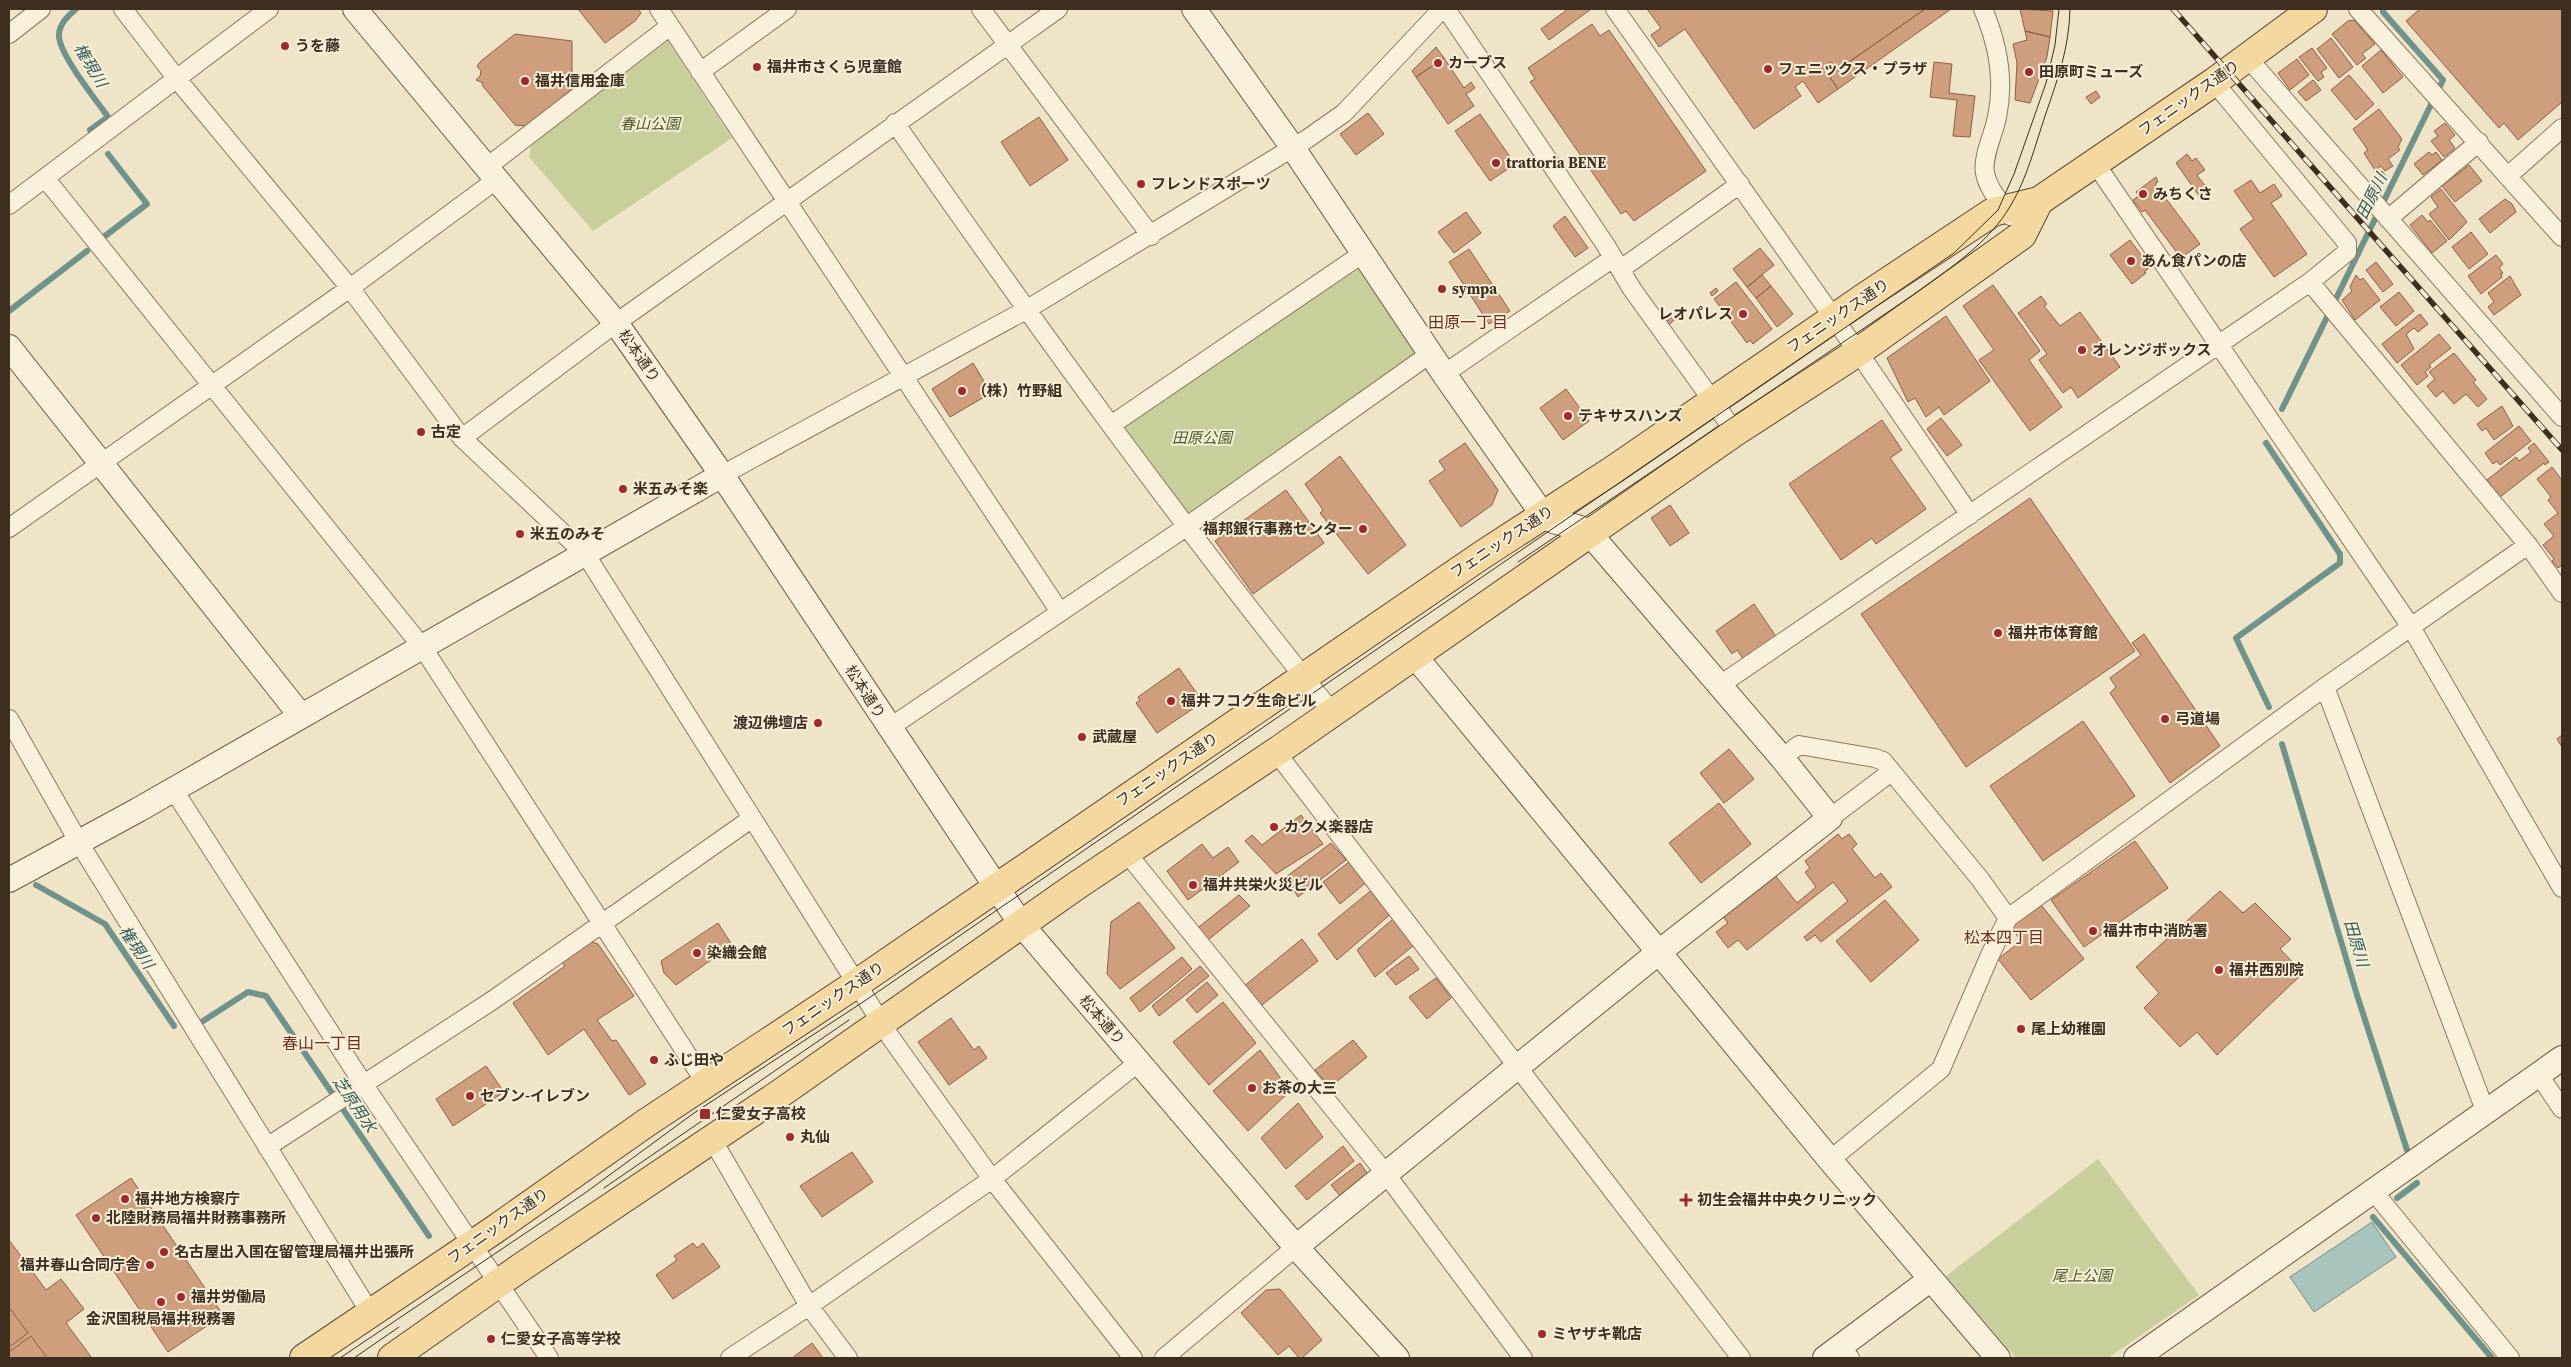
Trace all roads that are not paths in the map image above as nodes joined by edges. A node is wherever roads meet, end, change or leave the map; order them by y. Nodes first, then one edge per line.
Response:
1 (41, 9) edge
2 (123, 9) edge
3 (269, 9) edge
4 (355, 9) edge
5 (659, 9) edge
6 (787, 9) edge
7 (981, 9) edge
8 (1058, 9) edge
9 (1194, 9) edge
10 (1444, 9) edge
11 (1615, 9) edge
12 (1983, 9) edge
13 (2313, 9) edge
14 (2358, 9) edge
15 (670, 26) junction
16 (9, 34) edge
17 (1007, 44) junction
18 (2247, 57) junction
19 (700, 72) junction
20 (177, 79) junction
21 (2214, 82) junction
22 (895, 123) junction
23 (2562, 128) edge
24 (2479, 142) junction
25 (1293, 148) junction
26 (2095, 163) junction
27 (492, 173) junction
28 (2508, 176) junction
29 (45, 178) junction
30 (1740, 184) junction
31 (2039, 201) junction
32 (786, 202) junction
33 (9, 205) edge
34 (2005, 208) junction
35 (2387, 218) junction
36 (1151, 236) junction
37 (2022, 236) junction
38 (2562, 237) edge
39 (1362, 254) junction
40 (1617, 264) junction
41 (2310, 282) junction
42 (350, 288) junction
43 (1026, 310) junction
44 (1834, 319) junction
45 (616, 323) junction
46 (2217, 344) junction
47 (9, 346) edge
48 (1858, 352) junction
49 (1430, 354) junction
50 (1444, 374) junction
51 (904, 378) junction
52 (210, 385) junction
53 (1714, 401) junction
54 (2562, 417) edge
55 (1111, 425) junction
56 (1735, 432) junction
57 (462, 438) junction
58 (101, 462) junction
59 (722, 476) junction
60 (1543, 515) junction
61 (1970, 515) junction
62 (1186, 527) junction
63 (9, 528) edge
64 (1590, 534) junction
65 (2528, 545) junction
66 (586, 555) junction
67 (2562, 593) edge
68 (1060, 612) junction
69 (2411, 627) junction
70 (422, 648) junction
71 (1414, 655) junction
72 (1304, 677) junction
73 (1720, 685) junction
74 (2325, 687) junction
75 (1332, 712) junction
76 (301, 716) junction
77 (9, 719) edge
78 (888, 728) junction
79 (1276, 752) junction
80 (1782, 758) junction
81 (1891, 772) junction
82 (173, 788) junction
83 (1830, 818) junction
84 (751, 819) junction
85 (78, 841) junction
86 (1126, 852) junction
87 (9, 880) edge
88 (997, 888) junction
89 (2562, 888) edge
90 (2008, 918) junction
91 (601, 924) junction
92 (1021, 924) junction
93 (1660, 952) junction
94 (856, 984) junction
95 (880, 1022) junction
96 (2562, 1058) edge
97 (1139, 1062) junction
98 (1518, 1066) junction
99 (2538, 1075) junction
100 (707, 1085) junction
101 (364, 1086) junction
102 (2562, 1109) edge
103 (2486, 1113) junction
104 (712, 1139) junction
105 (267, 1147) junction
106 (1830, 1160) junction
107 (1386, 1174) junction
108 (992, 1179) junction
109 (2374, 1192) junction
110 (472, 1245) junction
111 (1296, 1247) junction
112 (1931, 1278) junction
113 (498, 1283) junction
114 (809, 1306) junction
115 (371, 1314) junction
116 (1838, 1354) edge
117 (304, 1358) edge
118 (392, 1358) edge
119 (549, 1358) edge
120 (730, 1358) edge
121 (848, 1358) edge
122 (1133, 1358) edge
123 (1164, 1358) edge
124 (1397, 1358) edge
125 (1523, 1358) edge
126 (1741, 1358) edge
127 (1998, 1358) edge
128 (2136, 1358) edge
129 (2510, 1358) edge

1 - 16 street
2 - 20 street
3 - 20 street
4 - 27 street, 松本通り
5 - 15 street
6 - 19 street
7 - 17 street
8 - 17 street
9 - 25 street
10 - 25 street
10 - 40 street
11 - 30 street
12 - 34 street
13 - 18 main road, フェニックス通り
14 - 24 street
15 - 19 street
15 - 27 street
17 - 22 street
17 - 36 street
18 - 21 main road, フェニックス通り
18 - 35 street
19 - 32 street
20 - 29 street
20 - 42 street
21 - 26 main road, フェニックス通り
21 - 41 street
22 - 32 street
22 - 43 street
23 - 28 street
24 - 28 street
24 - 35 street
25 - 36 street
25 - 39 street
26 - 31 main road, フェニックス通り
26 - 46 street
27 - 42 street
27 - 45 street, 松本通り
28 - 38 street
29 - 33 street
29 - 52 street
30 - 40 street
30 - 44 street
31 - 34 main road, フェニックス通り
31 - 37 main road, フェニックス通り
32 - 45 street
32 - 51 street
34 - 37 street
34 - 44 main road, フェニックス通り
35 - 54 street
36 - 43 street
37 - 48 main road, フェニックス通り
39 - 49 street
39 - 55 street
40 - 50 street
40 - 53 street
41 - 46 street
41 - 65 street
42 - 52 street
42 - 57 street
43 - 51 street
43 - 55 street
44 - 48 street
44 - 53 main road, フェニックス通り
45 - 57 street
45 - 59 street, 松本通り
46 - 61 street
46 - 69 street
47 - 58 street
48 - 56 main road, フェニックス通り
48 - 61 street
49 - 50 street
49 - 62 street
50 - 60 street
51 - 59 street
51 - 68 street
52 - 58 street
52 - 70 street
53 - 56 street
53 - 60 main road, フェニックス通り
55 - 62 street
56 - 64 main road, フェニックス通り
57 - 66 street
58 - 63 street
58 - 76 street
59 - 66 street
59 - 78 street, 松本通り
60 - 64 street
60 - 72 main road, フェニックス通り
61 - 73 street
62 - 68 street
62 - 72 street
64 - 71 main road, フェニックス通り
64 - 73 street
65 - 67 street
65 - 69 street
66 - 70 street
66 - 84 street
68 - 78 street
69 - 74 street
69 - 89 street
70 - 76 street
70 - 91 street
71 - 75 main road, フェニックス通り
71 - 93 street
72 - 75 street
72 - 88 main road, フェニックス通り
73 - 80 street
74 - 90 street
74 - 103 street
75 - 79 main road, フェニックス通り
76 - 82 street
77 - 85 street
78 - 88 street, 松本通り
79 - 86 main road, フェニックス通り
79 - 98 street
80 - 81 street
80 - 83 street
81 - 83 street
81 - 90 street
82 - 85 street
82 - 101 street
83 - 93 street
84 - 91 street
84 - 94 street
85 - 87 street
85 - 105 street
86 - 92 main road, フェニックス通り
86 - 107 street
88 - 92 street, 松本通り
88 - 94 main road, フェニックス通り
90 - 106 street
91 - 100 street
91 - 101 street
92 - 95 main road, フェニックス通り
92 - 97 street, 松本通り
93 - 98 street
93 - 106 street
94 - 95 street
94 - 100 main road, フェニックス通り
95 - 104 main road, フェニックス通り
95 - 108 street
96 - 99 street
97 - 108 street
97 - 111 street, 松本通り
98 - 107 street
98 - 126 street
99 - 102 street
99 - 103 street
100 - 110 main road, フェニックス通り
101 - 105 street
101 - 110 street
103 - 109 street
104 - 113 main road, フェニックス通り
104 - 114 street
105 - 115 street
106 - 112 street
107 - 111 street
107 - 125 street
108 - 114 street
108 - 122 street
109 - 128 street
109 - 129 street
110 - 113 street
110 - 115 main road, フェニックス通り
111 - 123 street
111 - 124 street, 松本通り
112 - 116 street
112 - 127 street
113 - 118 main road, フェニックス通り
113 - 119 street
114 - 120 street
114 - 121 street
115 - 117 main road, フェニックス通り

